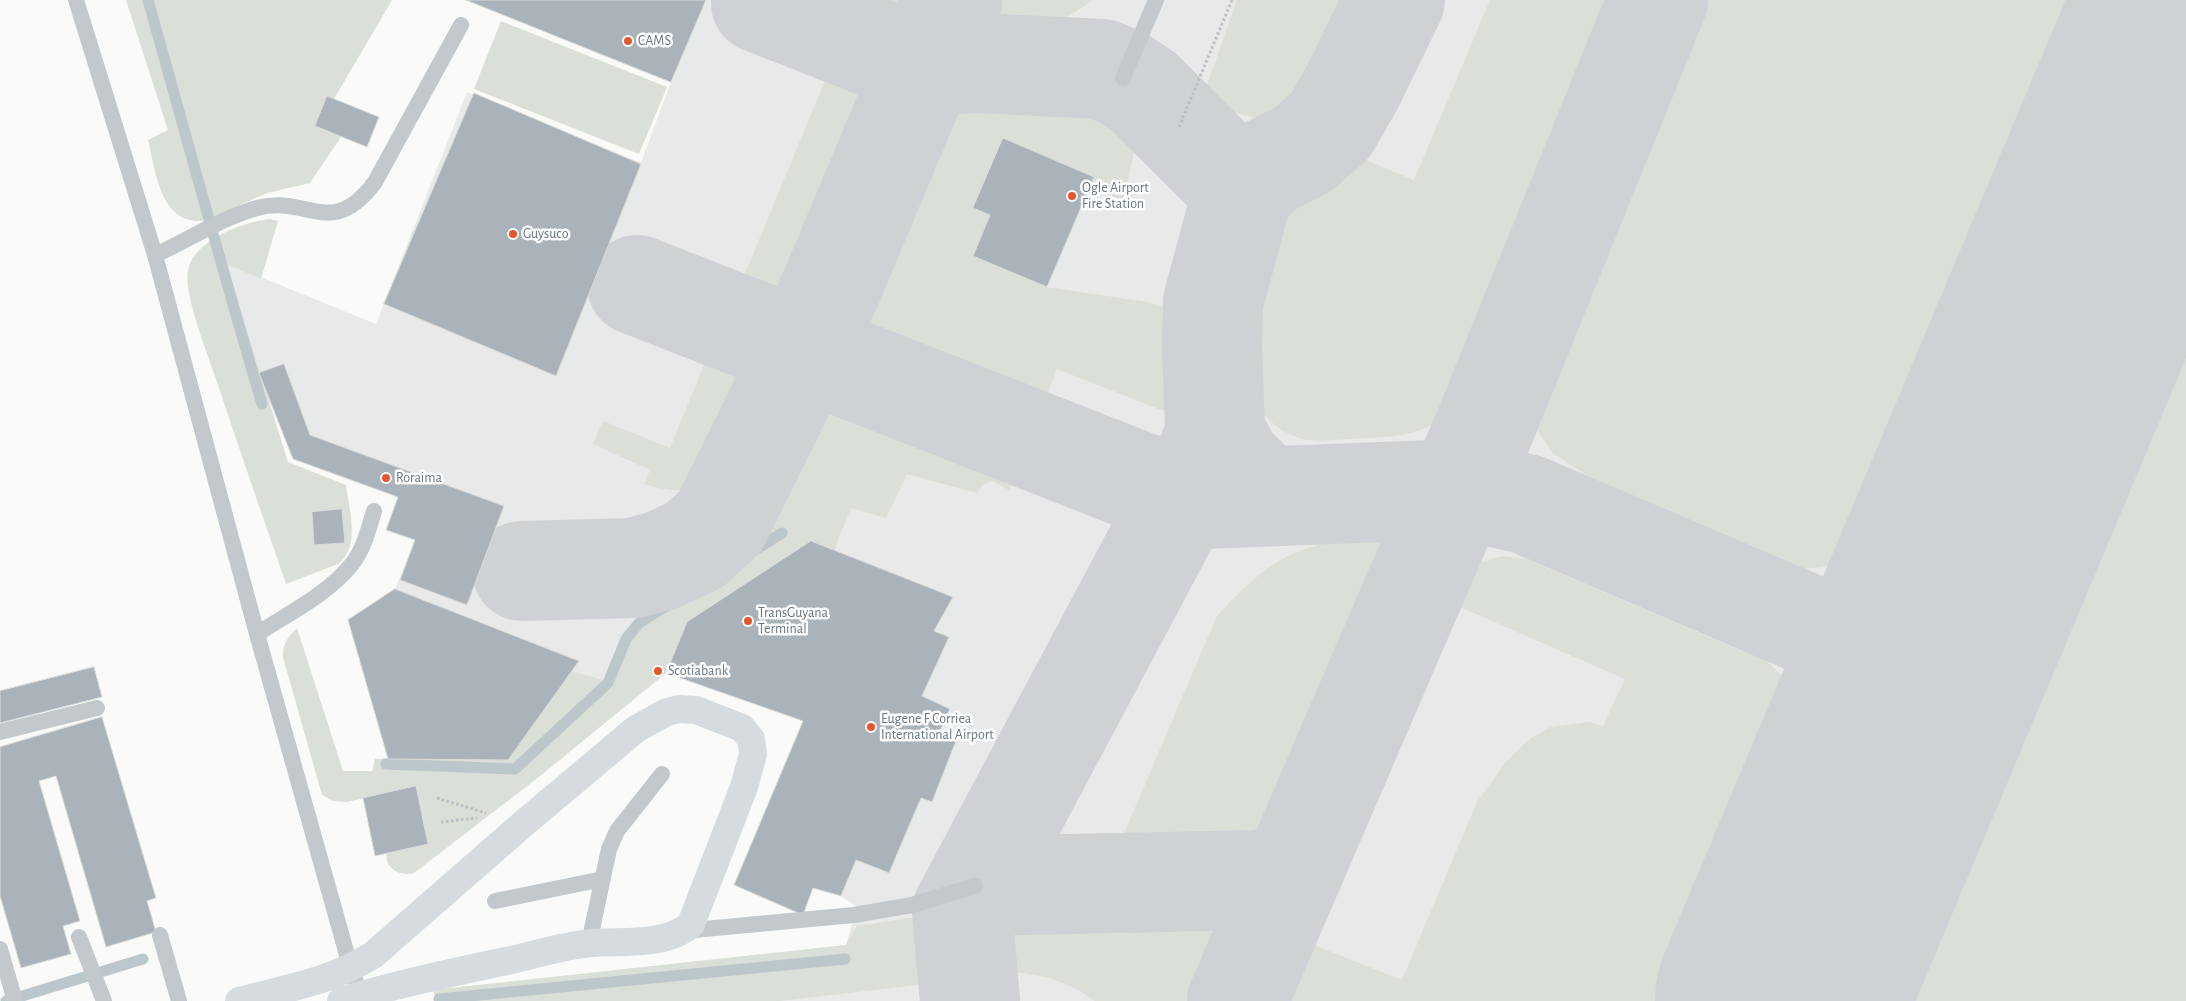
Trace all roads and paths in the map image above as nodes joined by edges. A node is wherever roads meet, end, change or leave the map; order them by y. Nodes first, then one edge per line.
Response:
1 (76, 0) edge
2 (1156, 0) edge
3 (1232, 0) edge
4 (461, 24) dead end
5 (1123, 78) dead end
6 (1179, 127) dead end
7 (155, 255) junction
8 (374, 511) dead end
9 (257, 634) junction
10 (97, 708) dead end
11 (0, 732) edge
12 (662, 774) dead end
13 (437, 798) dead end
14 (510, 820) junction
15 (441, 822) dead end
16 (603, 879) junction
17 (975, 886) dead end
18 (496, 901) dead end
19 (683, 931) junction
20 (79, 937) dead end
21 (161, 941) dead end
22 (590, 943) junction
23 (0, 949) edge
24 (362, 962) junction
25 (13, 995) edge
26 (177, 996) edge
27 (351, 998) edge
28 (103, 999) edge
29 (239, 1001) edge

1 - 7 lane
2 - 5 lane
3 - 6 path
4 - 7 lane
7 - 9 lane
8 - 9 lane
9 - 24 lane
10 - 11 lane
12 - 16 lane
13 - 14 path
14 - 15 path
14 - 19 street
14 - 24 street
16 - 18 lane
16 - 22 lane
17 - 19 lane
19 - 22 street
20 - 28 lane
21 - 26 lane
22 - 27 street
23 - 25 lane
24 - 27 lane
24 - 29 street

